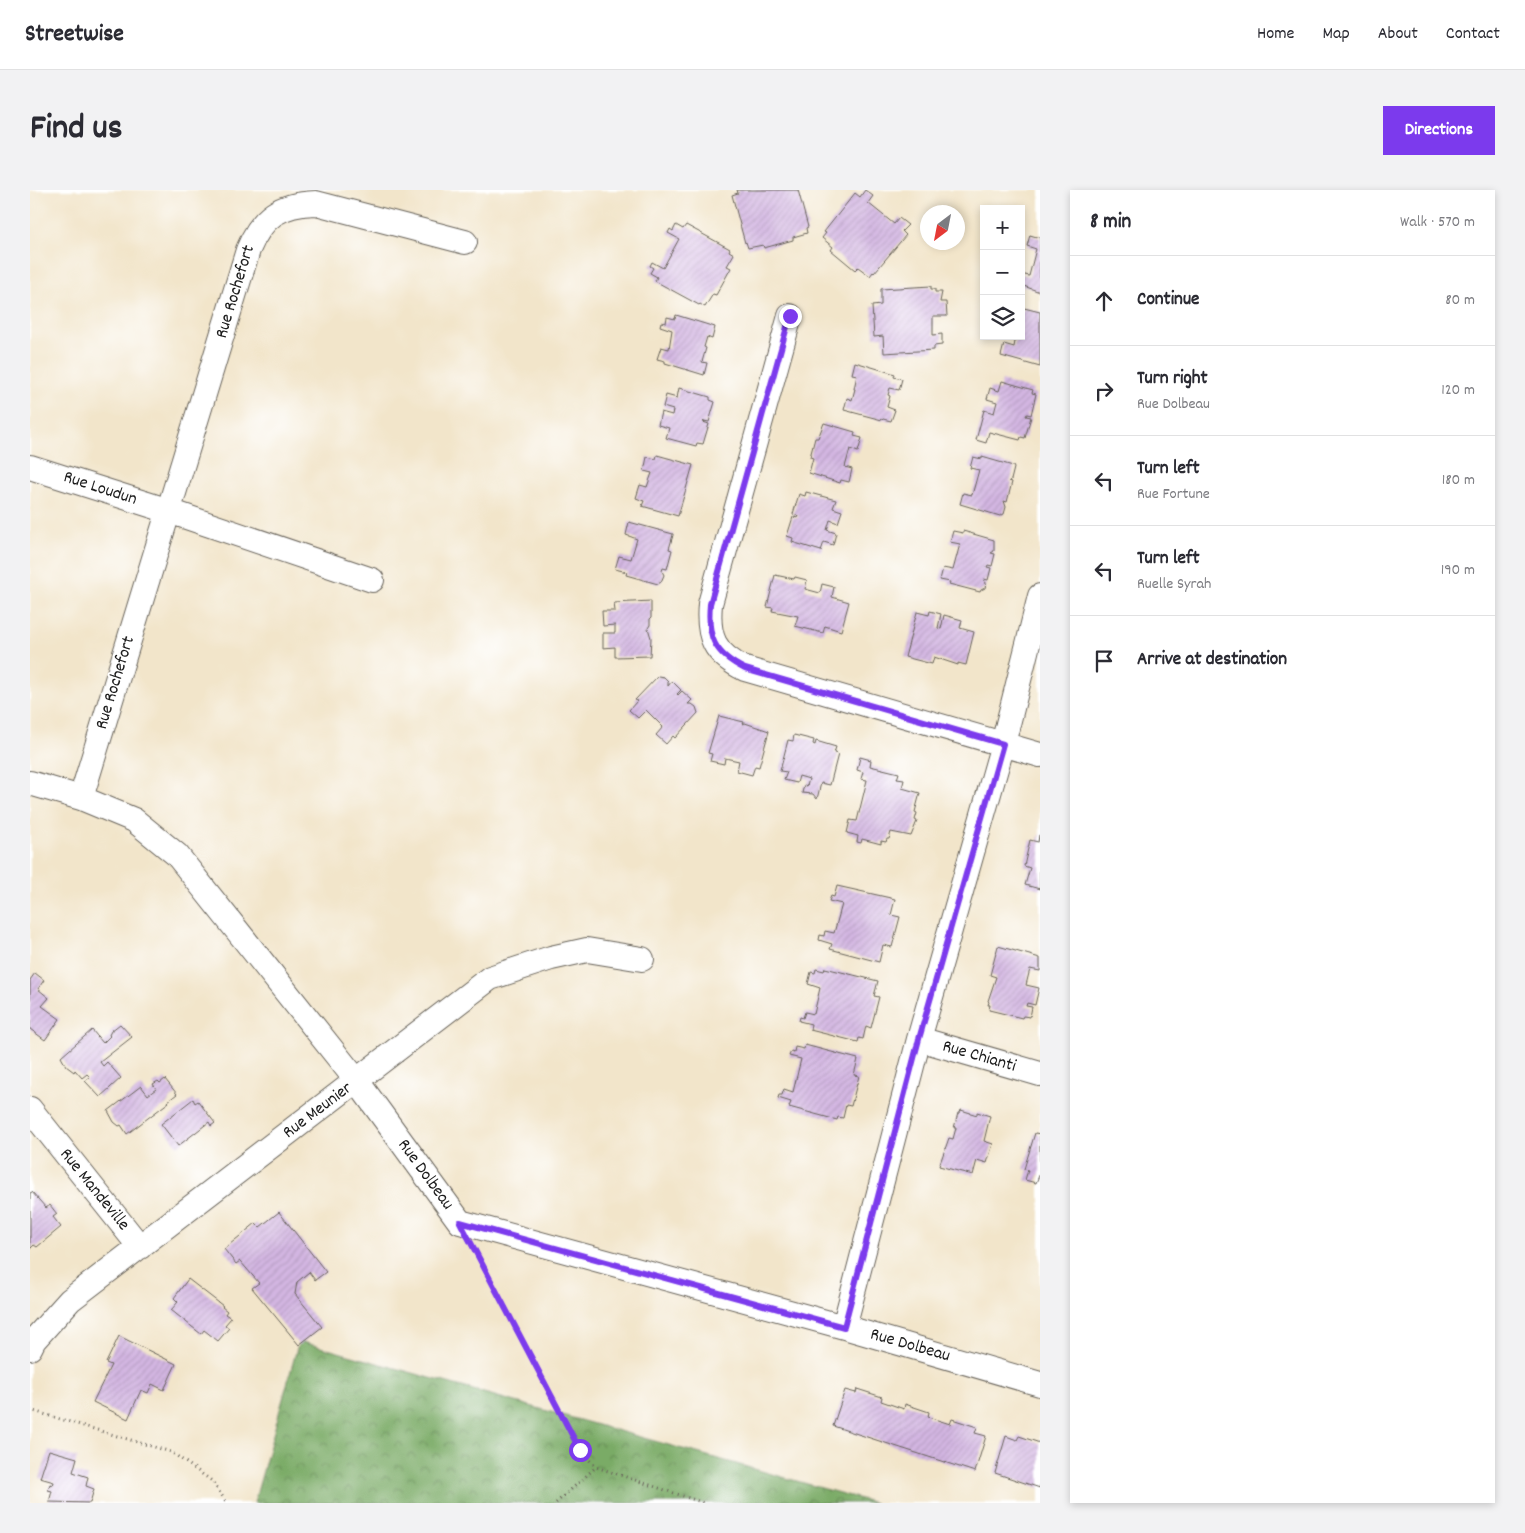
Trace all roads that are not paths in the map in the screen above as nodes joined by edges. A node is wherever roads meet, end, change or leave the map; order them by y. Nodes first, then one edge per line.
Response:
1 (465, 242) dead end
2 (790, 316) dead end
3 (30, 467) edge
4 (169, 511) junction
5 (372, 580) dead end
6 (1040, 596) edge
7 (1003, 744) junction
8 (1040, 755) edge
9 (30, 783) edge
10 (81, 798) junction
11 (642, 959) dead end
12 (919, 1039) junction
13 (1040, 1074) edge
14 (357, 1081) junction
15 (30, 1109) edge
16 (140, 1247) junction
17 (844, 1327) junction
18 (30, 1348) edge
19 (1040, 1384) edge

1 - 4 street, Rue Rochefort
2 - 7 street
3 - 4 street, Rue Loudun
4 - 5 street
4 - 10 street, Rue Rochefort
6 - 7 street
7 - 8 street
7 - 12 street
9 - 10 street, Rue Dolbeau
10 - 14 street, Rue Dolbeau
11 - 14 street, Rue Meunier
12 - 13 street, Rue Chianti
12 - 17 street
14 - 16 street, Rue Meunier
14 - 17 street, Rue Dolbeau
15 - 16 street, Rue Mandeville
16 - 18 street, Rue Meunier
17 - 19 street, Rue Dolbeau

